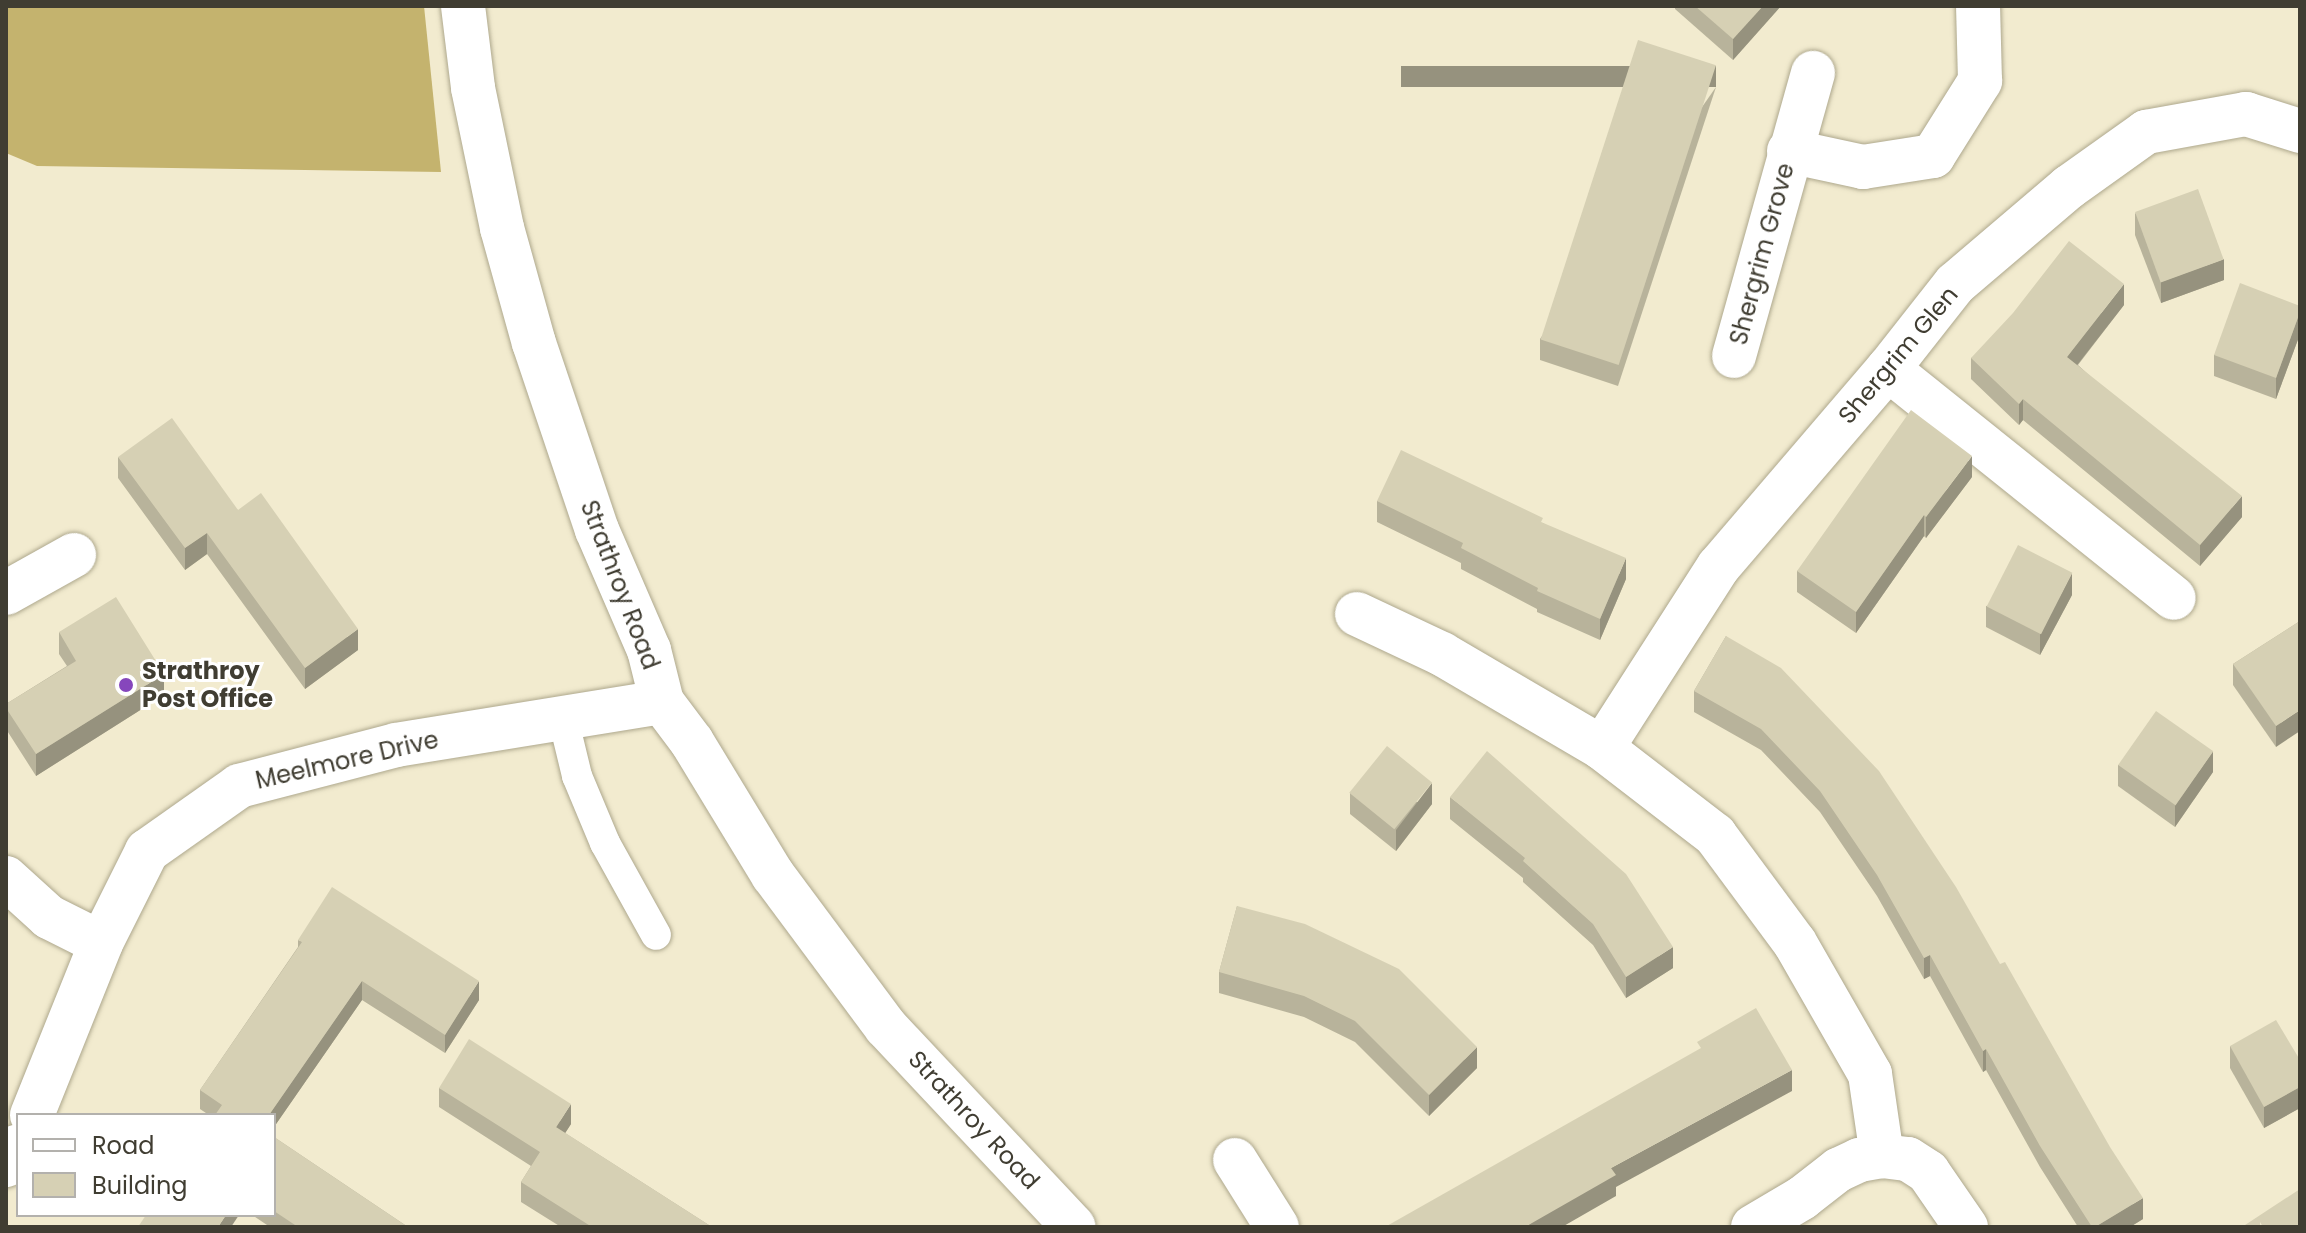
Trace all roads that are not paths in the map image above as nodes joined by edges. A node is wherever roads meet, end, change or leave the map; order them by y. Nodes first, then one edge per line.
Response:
1 (463, 6) edge
2 (1978, 6) edge
3 (1813, 73) dead end
4 (2300, 131) edge
5 (1789, 151) junction
6 (1734, 356) dead end
7 (1888, 369) junction
8 (74, 555) dead end
9 (6, 593) edge
10 (2174, 598) dead end
11 (1357, 614) dead end
12 (662, 702) junction
13 (563, 718) junction
14 (1602, 748) junction
15 (6, 878) edge
16 (656, 935) dead end
17 (101, 943) junction
18 (33, 1113) edge
19 (1882, 1156) junction
20 (1235, 1160) dead end
21 (1074, 1227) edge
22 (1277, 1227) edge
23 (1753, 1227) edge
24 (1966, 1227) edge

1 - 12 street, Strathroy Road
2 - 5 street, Shergrim Grove
3 - 5 street, Shergrim Grove
4 - 7 street, Shergrim Glen
5 - 6 street, Shergrim Grove
7 - 10 street
7 - 14 street, Shergrim Glen
8 - 9 street
11 - 14 street
12 - 13 street, Meelmore Drive
12 - 21 street, Strathroy Road
13 - 16 lane
13 - 17 street, Meelmore Drive
14 - 19 street
15 - 17 street
17 - 18 street, Meelmore Drive
19 - 23 street
19 - 24 street
20 - 22 street

